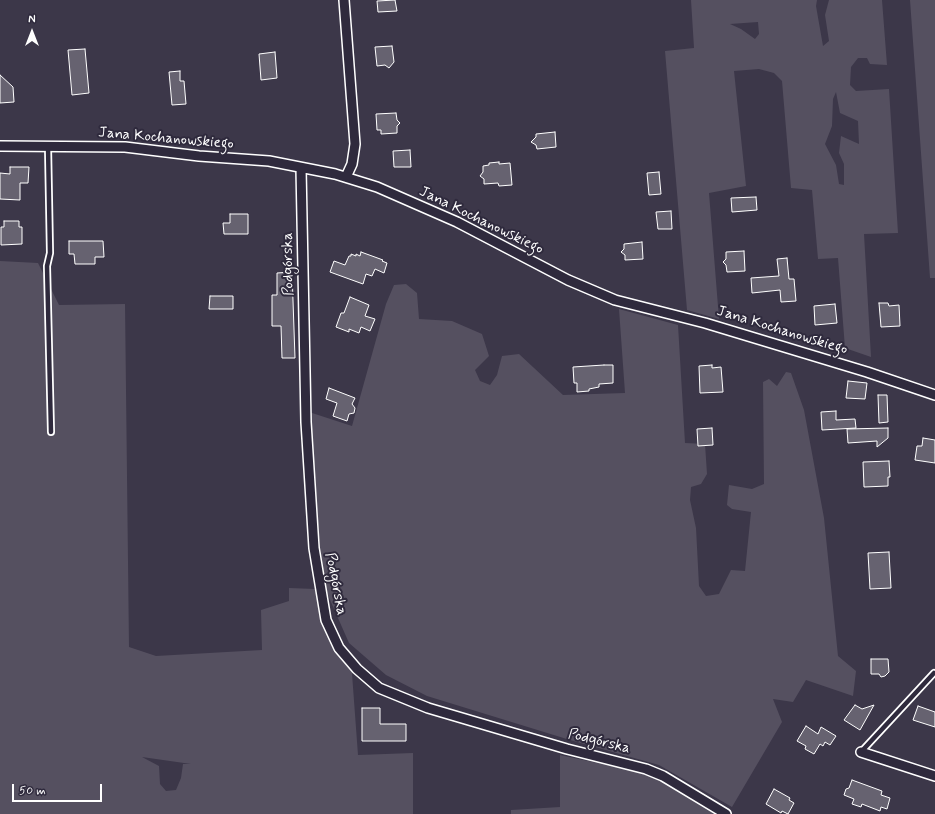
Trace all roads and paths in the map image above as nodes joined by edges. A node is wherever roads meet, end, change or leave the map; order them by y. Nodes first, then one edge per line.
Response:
1 (344, 0) edge
2 (0, 146) edge
3 (48, 146) junction
4 (301, 168) junction
5 (346, 178) junction
6 (935, 395) edge
7 (51, 432) dead end
8 (934, 673) dead end
9 (861, 752) joint
10 (935, 776) edge
11 (726, 814) edge

1 - 5 street
2 - 3 street, Jana Kochanowskiego
3 - 4 street, Jana Kochanowskiego
3 - 7 lane
4 - 5 street, Jana Kochanowskiego
4 - 11 street, Podgórska
5 - 6 street, Jana Kochanowskiego
8 - 9 lane
9 - 10 street

